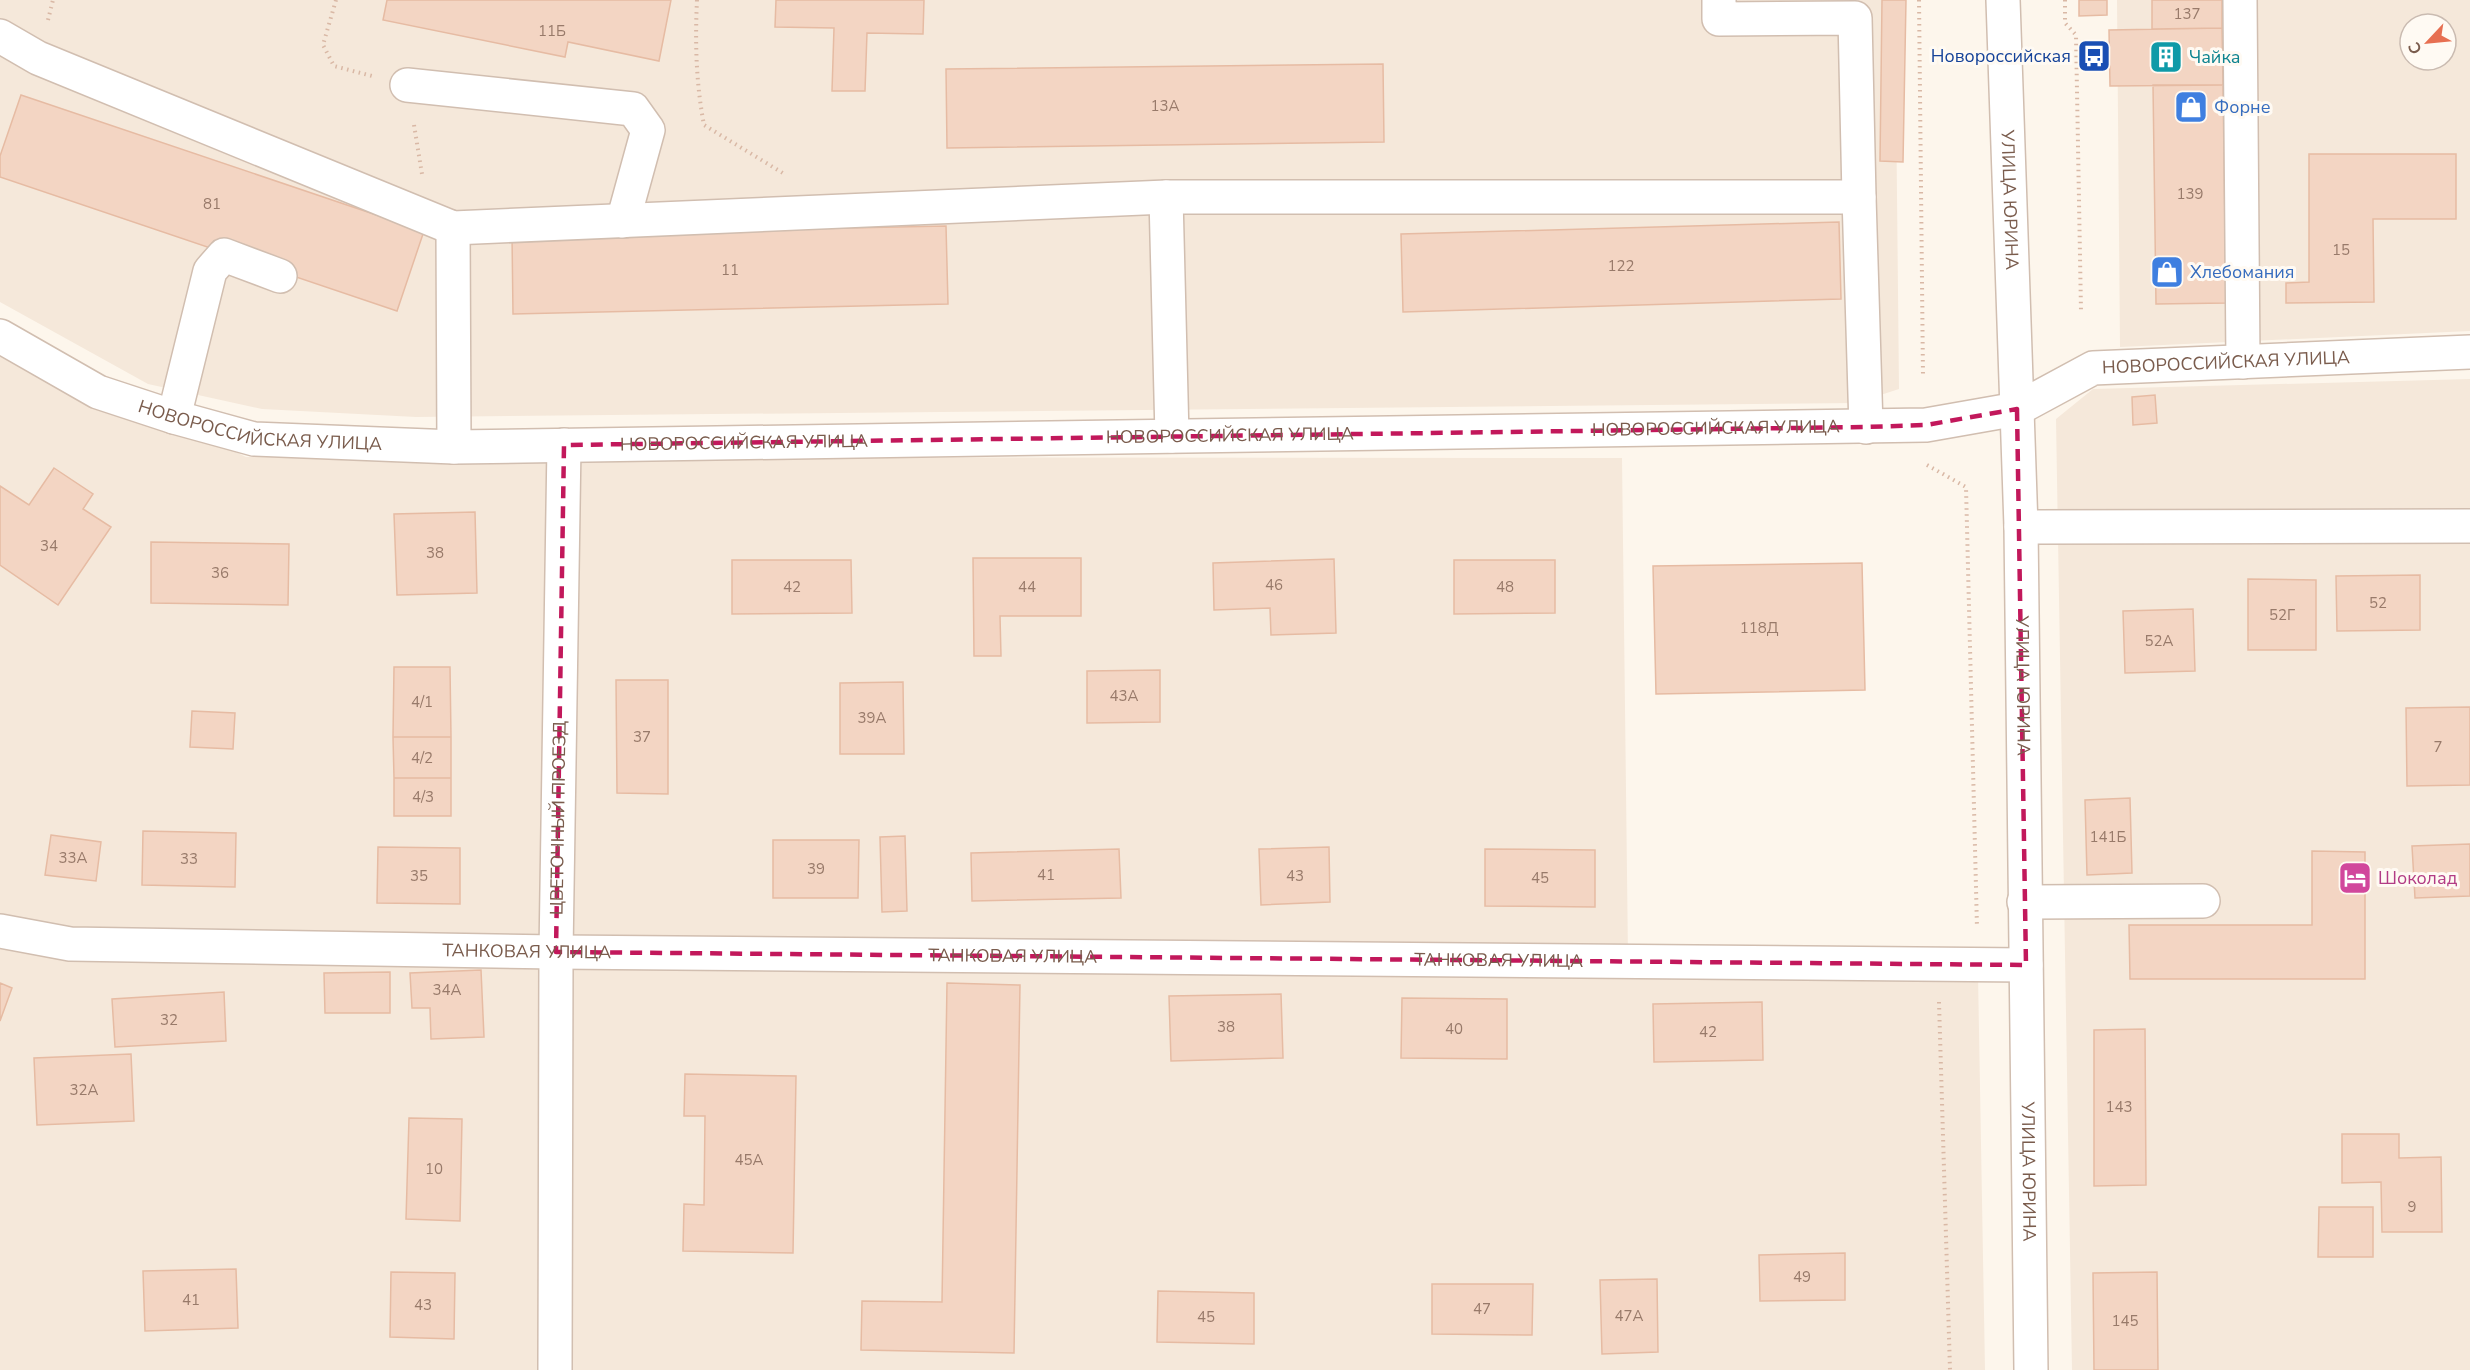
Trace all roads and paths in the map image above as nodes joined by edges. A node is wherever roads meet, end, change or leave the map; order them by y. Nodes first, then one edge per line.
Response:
1 (336, 0) edge
2 (697, 0) edge
3 (1719, 0) edge
4 (1919, 0) edge
5 (2003, 0) edge
6 (2065, 0) edge
7 (2240, 0) edge
8 (0, 36) edge
9 (407, 85) junction
10 (795, 180) dead end
11 (1859, 196) junction
12 (1166, 197) junction
13 (622, 221) junction
14 (441, 223) junction
15 (280, 276) dead end
16 (2081, 311) dead end
17 (0, 336) edge
18 (2470, 352) edge
19 (2243, 363) junction
20 (1923, 377) dead end
21 (2017, 409) junction
22 (174, 417) junction
23 (1866, 427) junction
24 (1172, 436) junction
25 (564, 445) junction
26 (454, 447) junction
27 (1927, 465) dead end
28 (2470, 526) edge
29 (2021, 527) junction
30 (2203, 901) dead end
31 (2024, 902) junction
32 (0, 931) edge
33 (556, 952) junction
34 (1938, 964) junction
35 (1978, 965) junction
36 (2025, 965) junction
37 (555, 1370) edge
38 (1950, 1370) edge
39 (2031, 1370) edge

1 - 9 path
2 - 10 path
3 - 11 street
4 - 20 path
5 - 21 street, УЛИЦА ЮРИНА
6 - 16 path
7 - 19 street
8 - 14 street
9 - 13 street
9 - 14 path
11 - 12 street
11 - 23 street
12 - 13 street
12 - 24 street
13 - 14 street
14 - 26 street
15 - 22 street
17 - 22 street, НОВОРОССИЙСКАЯ УЛИЦА
18 - 19 street, НОВОРОССИЙСКАЯ УЛИЦА
19 - 21 street, НОВОРОССИЙСКАЯ УЛИЦА
21 - 23 street, НОВОРОССИЙСКАЯ УЛИЦА
21 - 29 street, УЛИЦА ЮРИНА
22 - 26 street, НОВОРОССИЙСКАЯ УЛИЦА
23 - 24 street, НОВОРОССИЙСКАЯ УЛИЦА
24 - 25 street, НОВОРОССИЙСКАЯ УЛИЦА
25 - 26 street, НОВОРОССИЙСКАЯ УЛИЦА
25 - 33 street, ЦВЕТОЧНЫЙ ПРОЕЗД
27 - 35 path
28 - 29 street
29 - 31 street, УЛИЦА ЮРИНА
30 - 31 street
31 - 36 street, УЛИЦА ЮРИНА
32 - 33 street, ТАНКОВАЯ УЛИЦА
33 - 34 street, ТАНКОВАЯ УЛИЦА
33 - 37 street, ЦВЕТОЧНЫЙ ПРОЕЗД
34 - 35 street, ТАНКОВАЯ УЛИЦА
34 - 38 path
35 - 36 street, ТАНКОВАЯ УЛИЦА
36 - 39 street, УЛИЦА ЮРИНА

